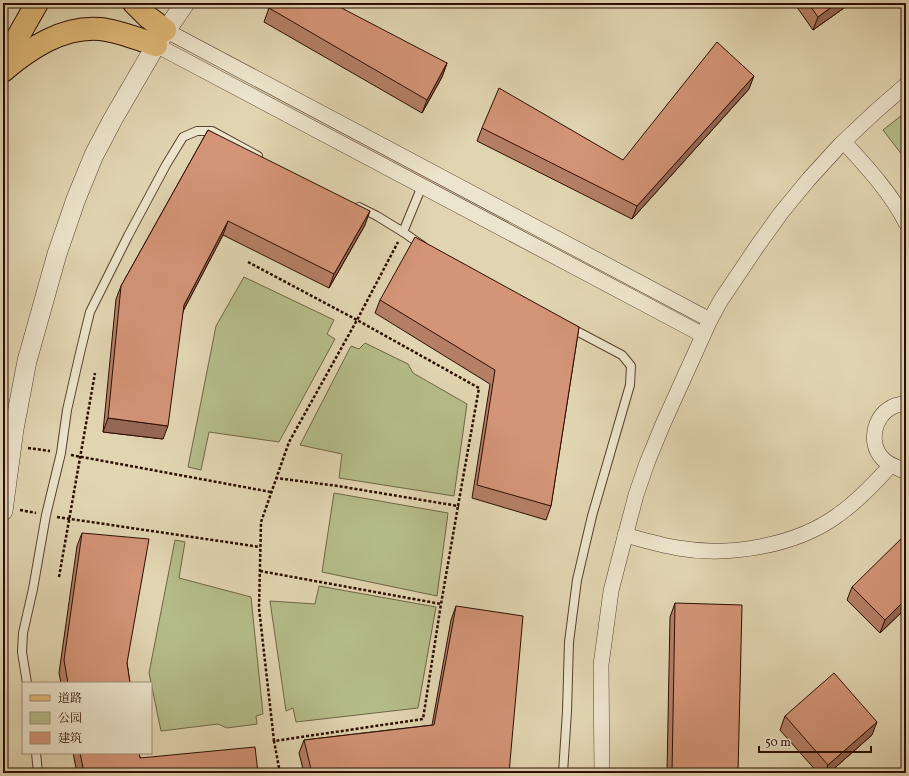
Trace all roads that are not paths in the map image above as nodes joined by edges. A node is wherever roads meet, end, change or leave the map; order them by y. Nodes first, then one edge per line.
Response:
1 (37, 3) edge
2 (134, 3) edge
3 (185, 3) edge
4 (160, 38) junction
5 (3, 63) edge
6 (3, 70) edge
7 (906, 85) edge
8 (844, 142) junction
9 (266, 160) edge
10 (422, 186) junction
11 (349, 202) edge
12 (906, 222) edge
13 (402, 232) junction
14 (431, 251) edge
15 (710, 320) junction
16 (562, 324) edge
17 (703, 335) junction
18 (906, 404) edge
19 (891, 465) junction
20 (906, 471) edge
21 (4, 507) edge
22 (3, 511) edge
23 (625, 535) junction
24 (28, 682) edge
25 (36, 754) edge
26 (38, 773) edge
27 (563, 773) edge
28 (602, 773) edge

1 - 5 main road
2 - 4 main road
3 - 4 street
4 - 6 main road
4 - 10 street
4 - 15 street
4 - 21 street
7 - 8 street
8 - 12 street
8 - 15 street
9 - 24 lane
10 - 13 lane
10 - 17 street
11 - 13 lane
13 - 14 lane
15 - 17 street
16 - 27 lane
17 - 23 street
18 - 19 street
19 - 20 street
19 - 23 street
21 - 22 street
23 - 28 street
25 - 26 lane

